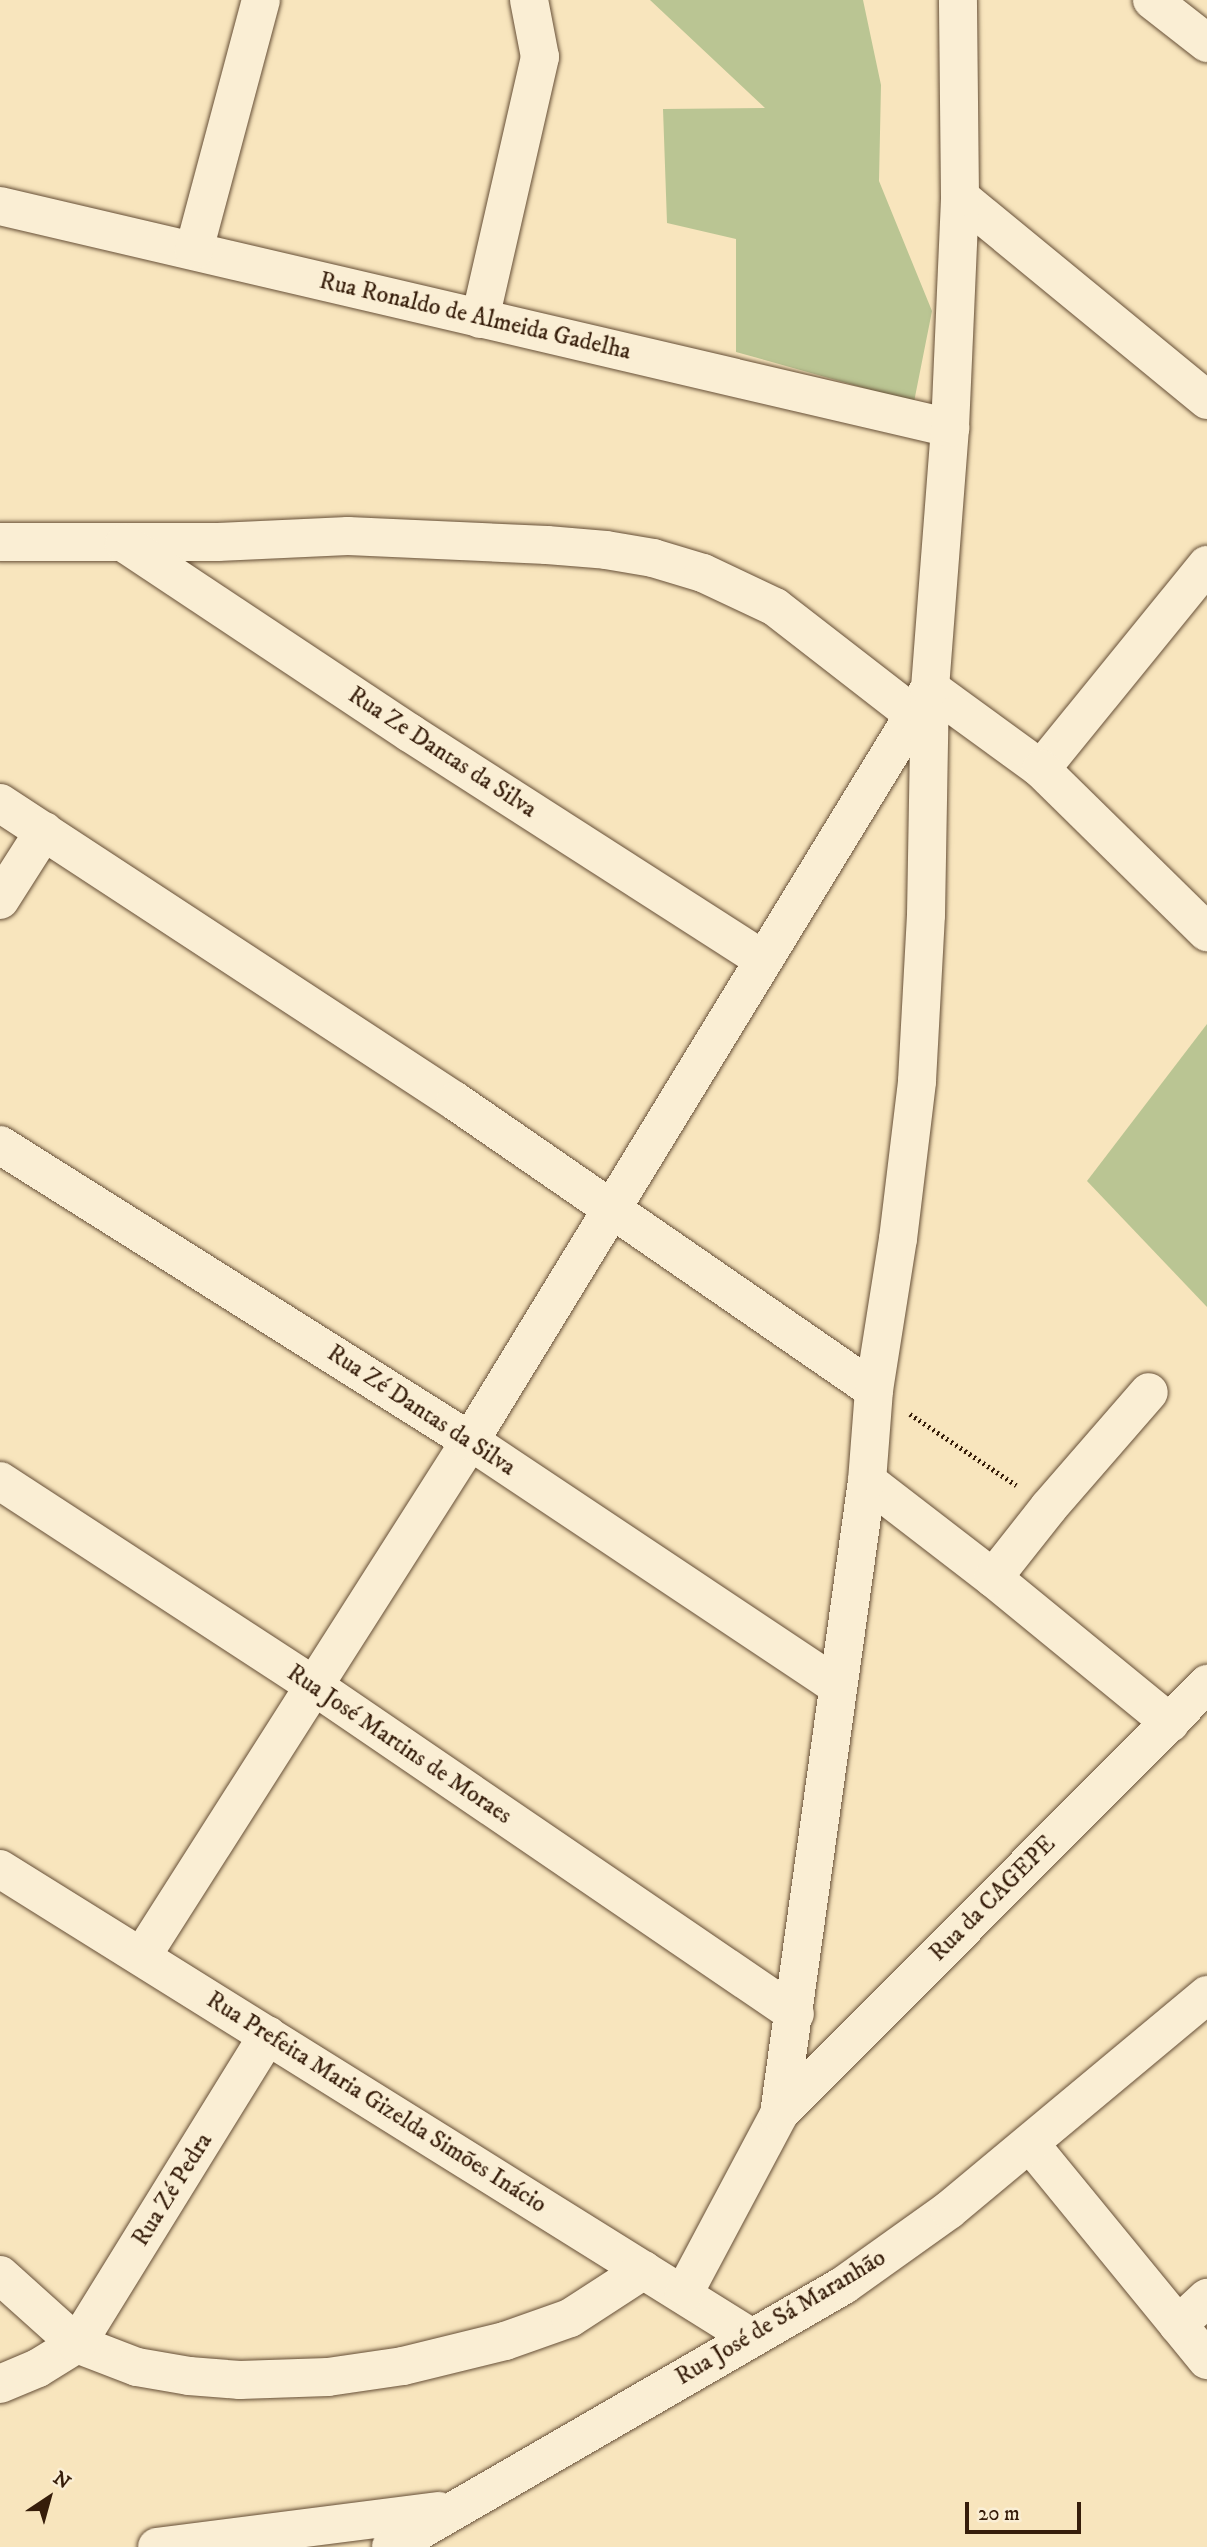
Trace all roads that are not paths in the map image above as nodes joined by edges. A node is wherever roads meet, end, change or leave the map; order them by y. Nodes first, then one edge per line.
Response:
1 (261, 0) edge
2 (529, 0) edge
3 (958, 0) edge
4 (1152, 0) edge
5 (1207, 43) edge
6 (960, 197) junction
7 (0, 206) edge
8 (194, 250) junction
9 (480, 319) junction
10 (1207, 400) edge
11 (950, 428) junction
12 (0, 542) edge
13 (124, 543) junction
14 (1207, 565) edge
15 (922, 701) junction
16 (1041, 769) junction
17 (0, 803) edge
18 (44, 831) junction
19 (0, 900) edge
20 (1207, 932) edge
21 (762, 959) junction
22 (0, 1145) edge
23 (610, 1207) junction
24 (874, 1390) junction
25 (1149, 1392) dead end
26 (470, 1441) junction
27 (867, 1481) junction
28 (0, 1482) edge
29 (993, 1578) junction
30 (1207, 1685) edge
31 (314, 1686) junction
32 (838, 1686) junction
33 (1170, 1723) junction
34 (3, 1862) edge
35 (142, 1956) junction
36 (1207, 1995) edge
37 (795, 2014) junction
38 (268, 2035) junction
39 (779, 2114) junction
40 (1031, 2145) junction
41 (644, 2270) junction
42 (0, 2274) edge
43 (684, 2293) junction
44 (1207, 2298) edge
45 (1178, 2325) junction
46 (752, 2337) junction
47 (77, 2344) junction
48 (1207, 2360) edge
49 (0, 2384) edge
50 (455, 2509) junction
51 (157, 2547) edge
52 (391, 2547) edge

1 - 8 street
2 - 9 street
3 - 6 street
4 - 5 street
6 - 10 street
6 - 11 street
7 - 8 street, Rua Ronaldo de Almeida Gadelha
8 - 9 street, Rua Ronaldo de Almeida Gadelha
9 - 11 street, Rua Ronaldo de Almeida Gadelha
11 - 15 street
12 - 13 street
13 - 15 street
13 - 21 street, Rua Ze Dantas da Silva
14 - 16 street
15 - 16 street
15 - 21 street
15 - 24 street
16 - 20 street
17 - 18 street
18 - 19 street
18 - 23 street
21 - 23 street
22 - 26 street, Rua Zé Dantas da Silva
23 - 24 street
23 - 26 street
24 - 27 street
25 - 29 street
26 - 31 street
26 - 32 street, Rua Zé Dantas da Silva
27 - 29 street
27 - 32 street
28 - 31 street, Rua José Martins de Moraes
29 - 33 street
30 - 33 street, Rua da CAGEPE
31 - 35 street
31 - 37 street, Rua José Martins de Moraes
32 - 37 street
33 - 39 street, Rua da CAGEPE
34 - 35 street, Rua Prefeita Maria Gizelda Simões Inácio
35 - 38 street, Rua Prefeita Maria Gizelda Simões Inácio
36 - 40 street, Rua José de Sá Maranhão
37 - 39 street
38 - 41 street, Rua Prefeita Maria Gizelda Simões Inácio
38 - 47 street, Rua Zé Pedra
39 - 43 street
40 - 45 street
40 - 46 street, Rua José de Sá Maranhão
41 - 43 street, Rua Prefeita Maria Gizelda Simões Inácio
41 - 47 street
42 - 47 street
43 - 46 street, Rua Prefeita Maria Gizelda Simões Inácio
44 - 45 street
45 - 48 street
46 - 50 street, Rua José de Sá Maranhão
47 - 49 street
50 - 51 street
50 - 52 street, Rua José de Sá Maranhão

